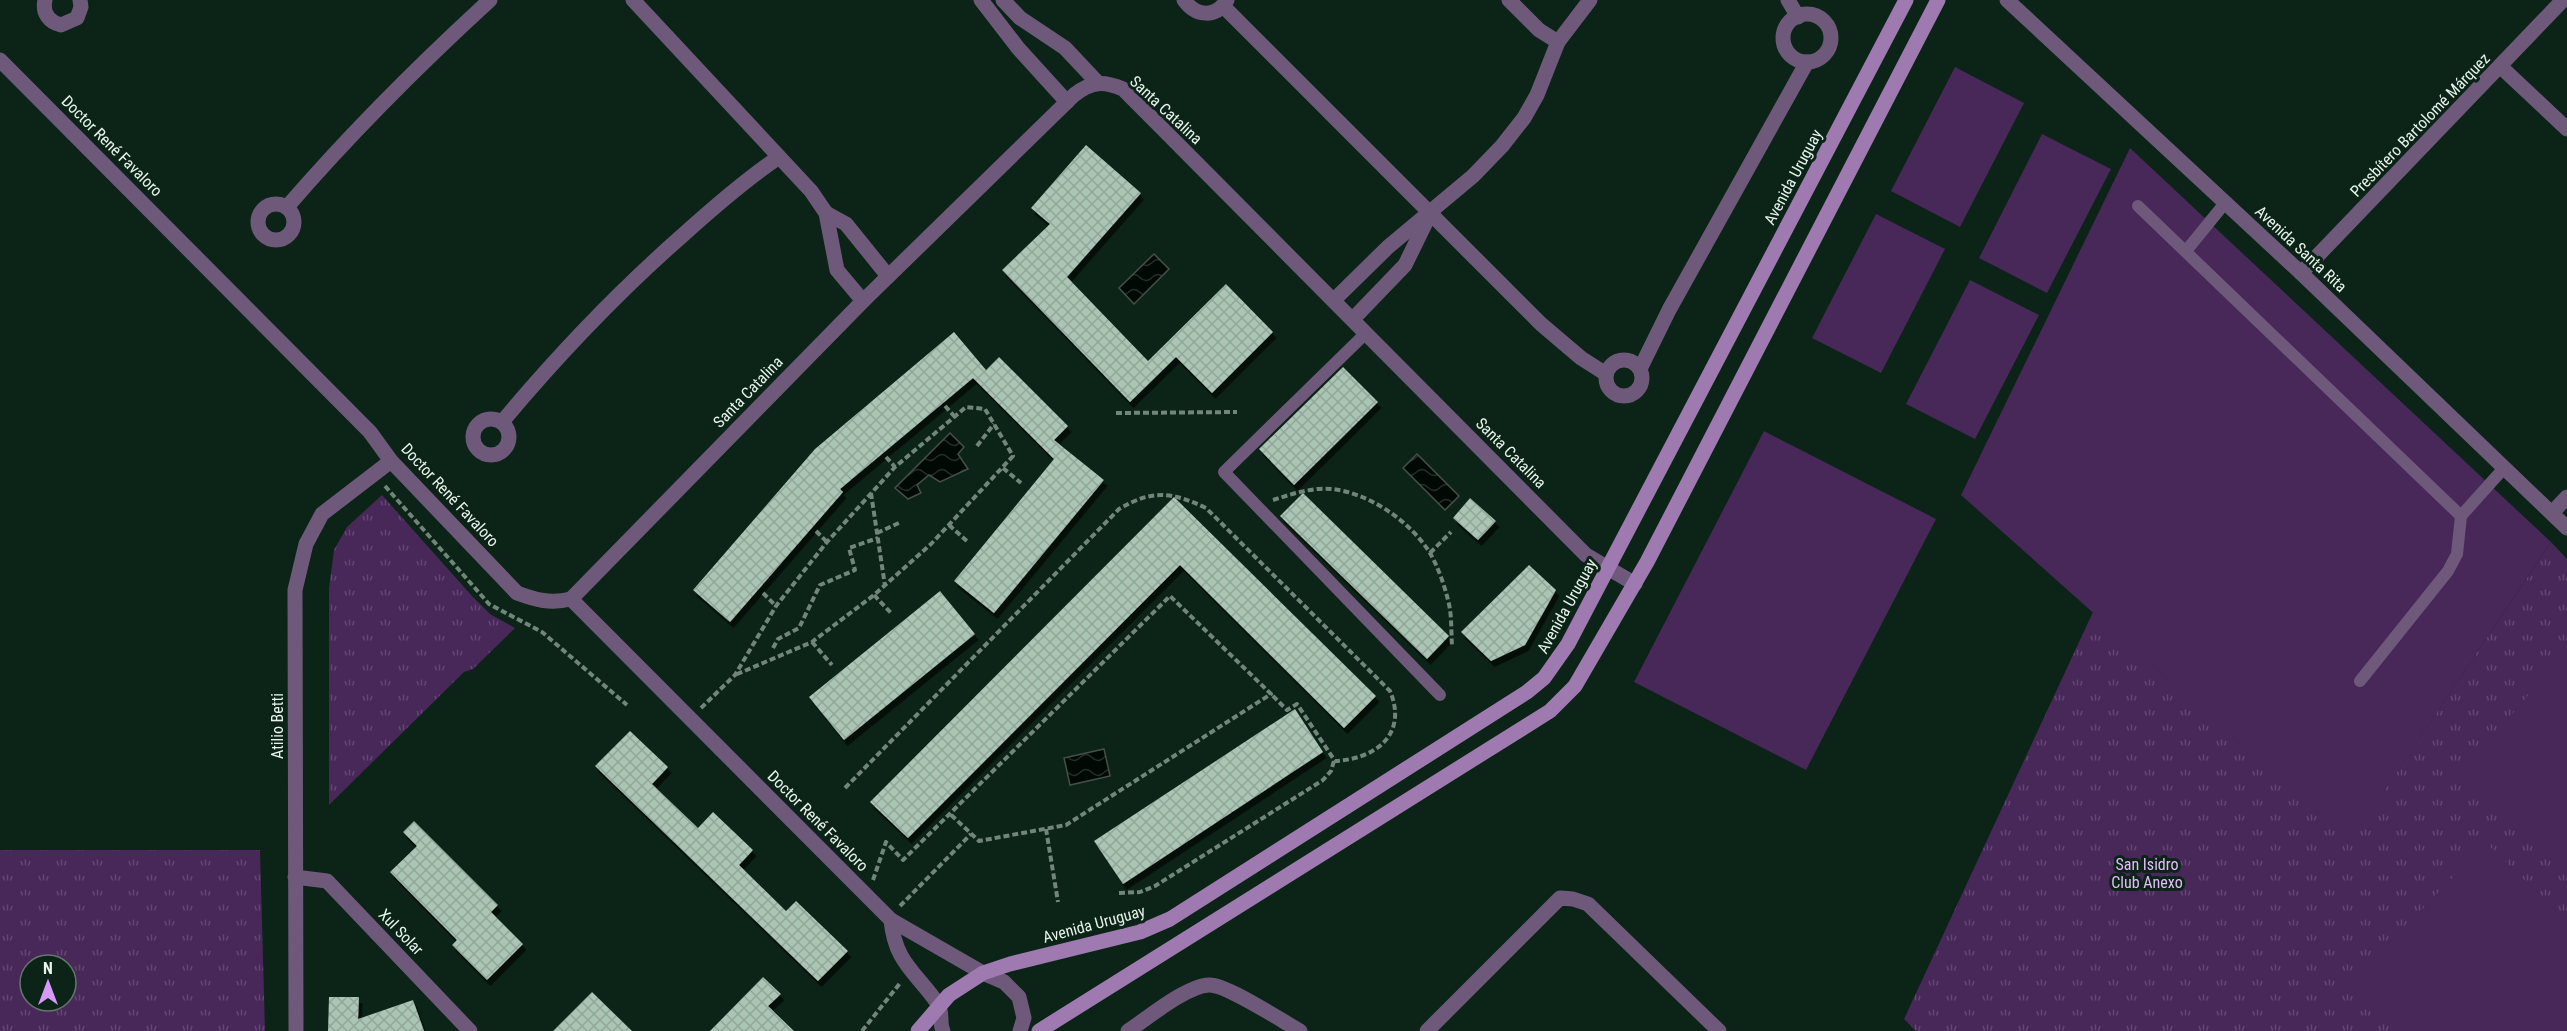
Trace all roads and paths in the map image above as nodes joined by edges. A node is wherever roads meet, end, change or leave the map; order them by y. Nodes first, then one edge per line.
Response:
1 (45, 0) edge
2 (80, 0) edge
3 (490, 0) edge
4 (633, 0) edge
5 (981, 0) edge
6 (1003, 0) edge
7 (1184, 0) edge
8 (1509, 0) edge
9 (1590, 0) edge
10 (1788, 0) edge
11 (1906, 0) edge
12 (1938, 0) edge
13 (2007, 0) edge
14 (2563, 0) edge
15 (1225, 3) edge
16 (1797, 16) junction
17 (1558, 42) junction
18 (0, 60) edge
19 (1807, 62) junction
20 (2501, 67) junction
21 (1096, 82) junction
22 (1066, 102) junction
23 (2567, 129) edge
24 (779, 157) junction
25 (2225, 203) junction
26 (2138, 206) dead end
27 (287, 207) dead end
28 (826, 213) junction
29 (1431, 213) junction
30 (2186, 251) junction
31 (2301, 273) junction
32 (888, 276) junction
33 (1334, 300) junction
34 (863, 301) junction
35 (1353, 319) junction
36 (1366, 333) junction
37 (1640, 369) junction
38 (1606, 374) junction
39 (945, 406) dead end
40 (1116, 412) dead end
41 (1237, 412) dead end
42 (955, 417) junction
43 (502, 422) dead end
44 (994, 424) junction
45 (977, 446) dead end
46 (886, 457) dead end
47 (391, 461) junction
48 (895, 467) junction
49 (1003, 468) junction
50 (2504, 468) junction
51 (1021, 483) dead end
52 (870, 492) junction
53 (2567, 497) edge
54 (1255, 505) junction
55 (2552, 513) junction
56 (2461, 516) junction
57 (901, 522) dead end
58 (949, 525) junction
59 (2567, 528) edge
60 (816, 531) dead end
61 (1451, 532) dead end
62 (877, 536) junction
63 (827, 542) junction
64 (969, 543) dead end
65 (1430, 553) junction
66 (1608, 568) junction
67 (1635, 584) junction
68 (885, 586) junction
69 (763, 593) dead end
70 (874, 595) junction
71 (571, 599) junction
72 (776, 606) junction
73 (891, 613) dead end
74 (813, 642) junction
75 (1452, 646) dead end
76 (773, 648) dead end
77 (832, 665) dead end
78 (735, 675) junction
79 (2360, 681) dead end
80 (716, 694) dead end
81 (1271, 694) junction
82 (1440, 695) dead end
83 (1334, 760) junction
84 (845, 788) dead end
85 (949, 813) junction
86 (1046, 829) junction
87 (971, 834) junction
88 (295, 877) junction
89 (1119, 893) dead end
90 (868, 897) junction
91 (1058, 902) dead end
92 (890, 919) junction
93 (912, 971) junction
94 (982, 974) junction
95 (940, 1007) junction
96 (296, 1031) edge
97 (470, 1031) edge
98 (862, 1031) edge
99 (918, 1031) edge
100 (943, 1031) edge
101 (1020, 1031) edge
102 (1039, 1031) edge
103 (1128, 1031) edge
104 (1300, 1031) edge
105 (1427, 1031) edge
106 (1719, 1031) edge

1 - 2 street
3 - 27 street
4 - 24 street
5 - 22 street
6 - 21 street
7 - 15 street
8 - 17 street
9 - 17 street
10 - 16 street
11 - 66 main road, Avenida Uruguay
12 - 67 main road
13 - 25 street, Avenida Santa Rita
14 - 20 street, Presbítero Bartolomé Márquez
15 - 29 street
16 - 19 street
16 - 19 street
17 - 29 street
18 - 47 street, Doctor René Favaloro
19 - 37 street
20 - 23 street
20 - 31 street, Presbítero Bartolomé Márquez
21 - 22 street, Santa Catalina
21 - 33 street, Santa Catalina
22 - 32 street, Santa Catalina
24 - 28 street
24 - 43 street
25 - 30 lane
25 - 31 street, Avenida Santa Rita
26 - 30 lane
28 - 32 street
28 - 34 street
29 - 33 street
29 - 35 street
29 - 38 street
30 - 56 lane
31 - 50 street, Avenida Santa Rita
32 - 34 street, Santa Catalina
33 - 35 street, Santa Catalina
34 - 71 street, Santa Catalina
35 - 36 street, Santa Catalina
36 - 54 lane
36 - 66 street, Santa Catalina
37 - 38 street
37 - 38 street
39 - 42 path
40 - 41 path
42 - 44 path
42 - 48 path
44 - 45 path
44 - 49 path
46 - 48 path
47 - 71 street, Doctor René Favaloro
47 - 88 street, Atilio Betti
48 - 52 path
49 - 51 path
49 - 58 path
50 - 55 street, Avenida Santa Rita
50 - 56 lane
52 - 62 path
52 - 63 path
53 - 55 street
54 - 65 path
54 - 82 lane
55 - 59 street, Avenida Santa Rita
56 - 79 lane
57 - 62 path
58 - 64 path
58 - 68 path
60 - 63 path
61 - 65 path
62 - 68 path
62 - 76 path
63 - 72 path
65 - 75 path
66 - 67 street, Santa Catalina
66 - 94 main road, Avenida Uruguay
67 - 102 main road
68 - 70 path
69 - 72 path
70 - 73 path
70 - 74 path
71 - 90 street, Doctor René Favaloro
72 - 78 path
74 - 77 path
74 - 78 path
78 - 80 path
81 - 83 path
81 - 85 path
81 - 86 path
83 - 84 path
83 - 89 path
85 - 87 path
85 - 90 path
86 - 87 path
86 - 91 path
87 - 92 path
88 - 96 street, Atilio Betti
88 - 97 street, Xul Solar
90 - 92 street, Doctor René Favaloro
92 - 93 street
92 - 94 street, Doctor René Favaloro
93 - 95 street
93 - 98 path
94 - 95 main road, Avenida Uruguay
94 - 101 street, Doctor René Favaloro
95 - 99 main road, Avenida Uruguay
95 - 100 street
103 - 104 street
105 - 106 street

